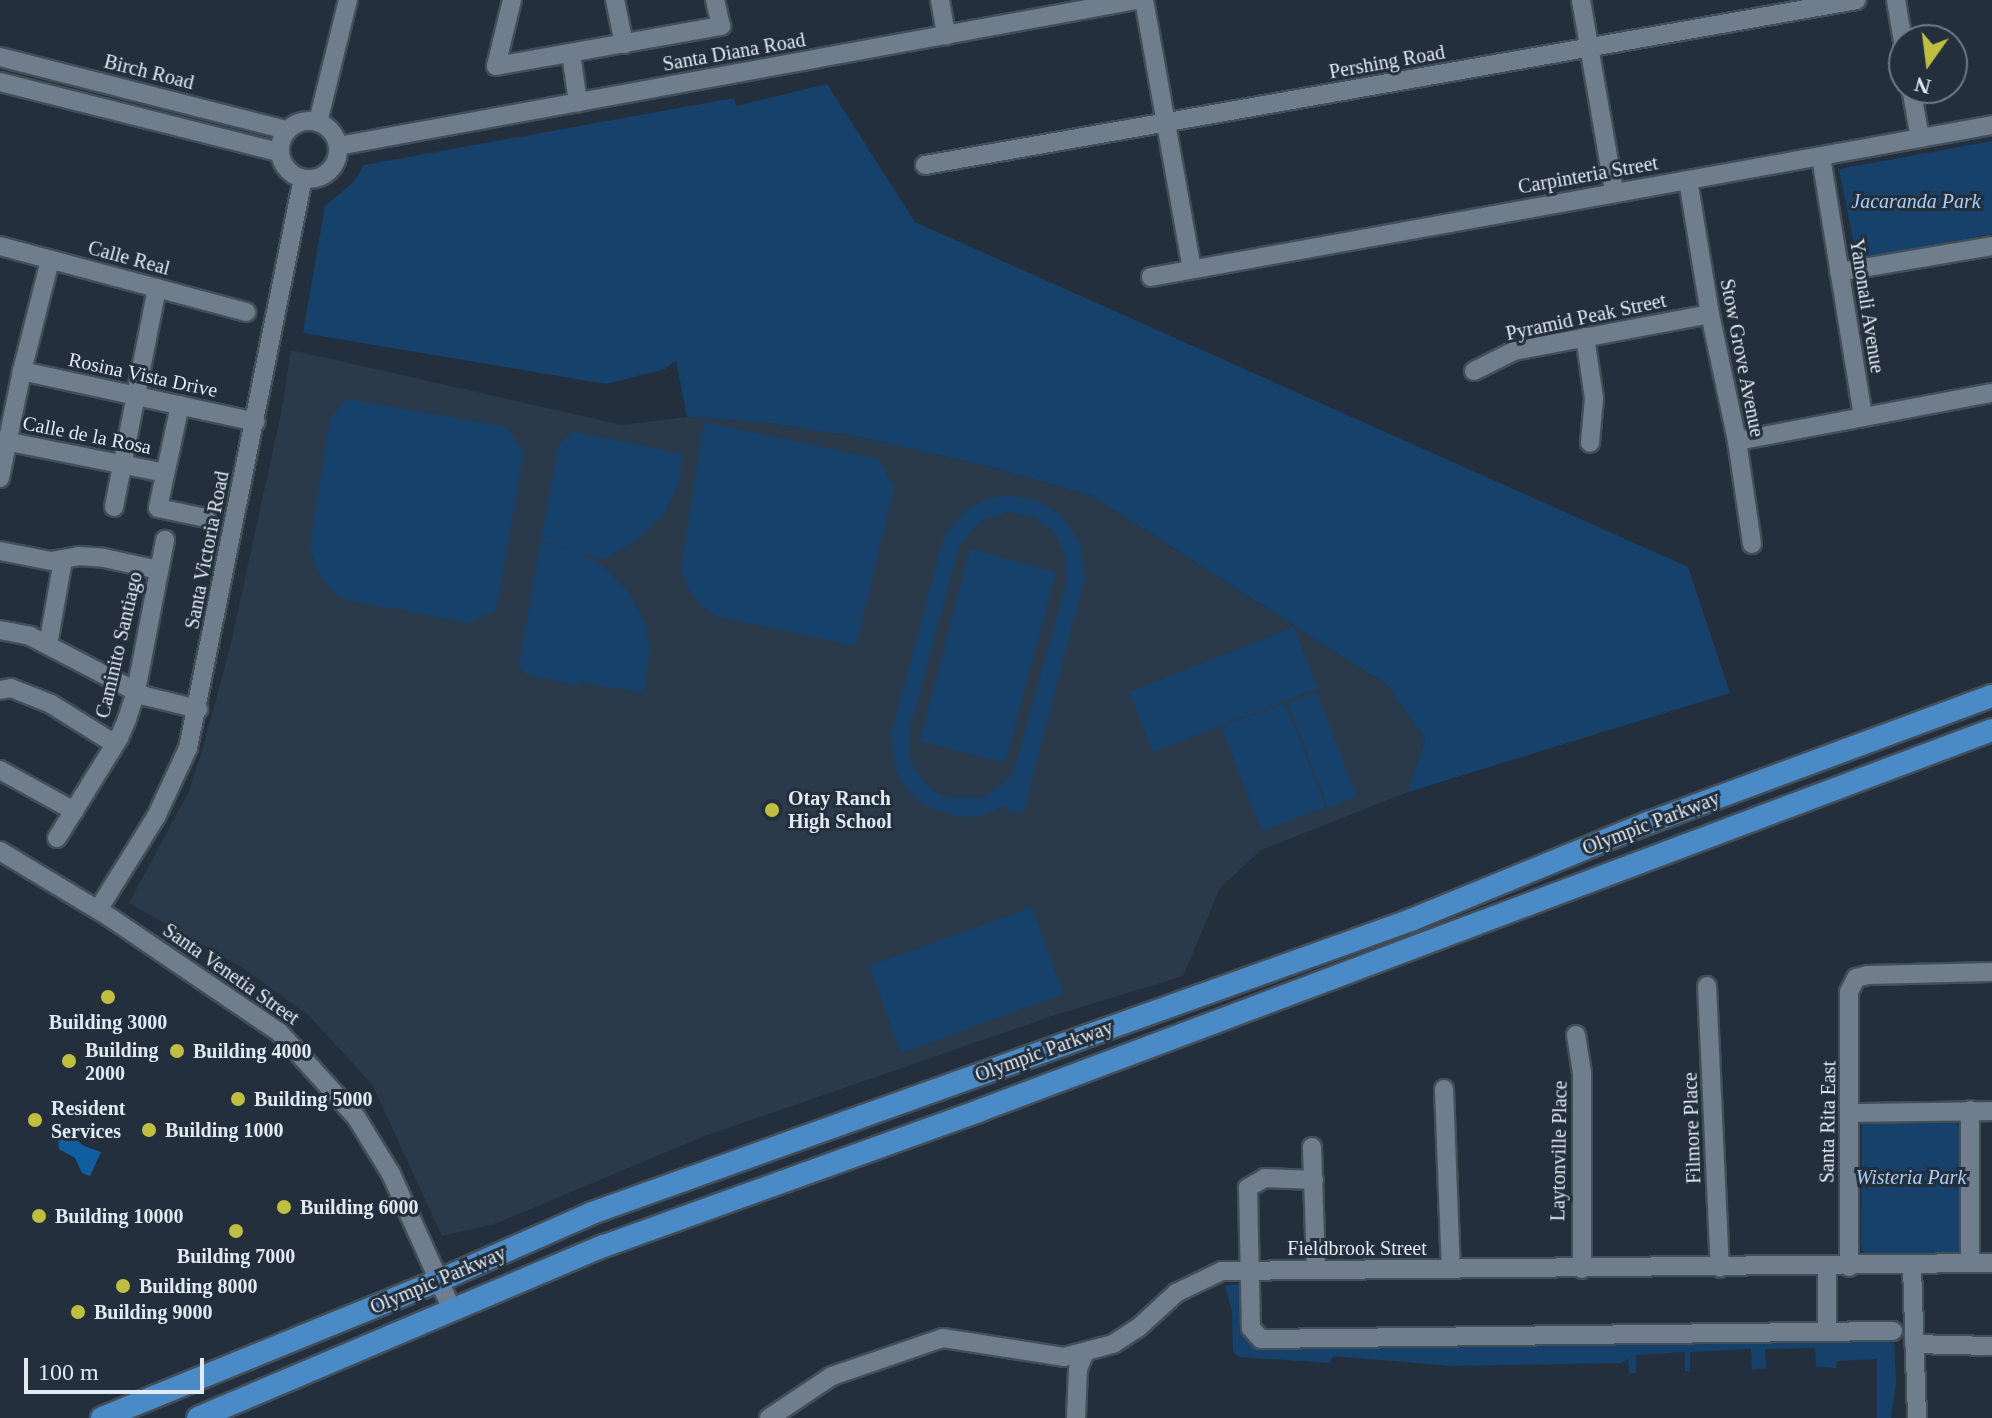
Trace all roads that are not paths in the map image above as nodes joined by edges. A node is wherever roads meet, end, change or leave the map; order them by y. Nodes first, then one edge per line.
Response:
1 (348, 0) edge
2 (512, 0) edge
3 (615, 0) edge
4 (715, 0) edge
5 (940, 0) edge
6 (1137, 0) edge
7 (1144, 0) edge
8 (1581, 0) edge
9 (1857, 0) edge
10 (1896, 0) edge
11 (1900, 24) edge
12 (946, 35) junction
13 (624, 44) junction
14 (1590, 48) junction
15 (571, 53) junction
16 (0, 57) edge
17 (0, 82) edge
18 (99, 82) junction
19 (578, 103) junction
20 (1914, 104) edge
21 (93, 106) junction
22 (318, 122) junction
23 (1166, 123) junction
24 (1992, 125) edge
25 (286, 130) junction
26 (1920, 138) junction
27 (338, 146) junction
28 (279, 152) junction
29 (1821, 157) junction
30 (925, 165) dead end
31 (303, 178) junction
32 (1688, 180) junction
33 (1614, 192) junction
34 (0, 246) edge
35 (1992, 246) edge
36 (50, 260) junction
37 (1192, 269) junction
38 (1839, 272) junction
39 (1151, 277) dead end
40 (157, 288) junction
41 (246, 312) dead end
42 (1710, 314) junction
43 (1585, 337) junction
44 (22, 371) junction
45 (1474, 371) dead end
46 (1992, 393) edge
47 (136, 396) junction
48 (180, 405) junction
49 (1863, 416) junction
50 (256, 422) junction
51 (3, 441) edge
52 (1737, 441) junction
53 (1590, 443) dead end
54 (123, 464) junction
55 (165, 473) junction
56 (0, 478) edge
57 (114, 507) dead end
58 (206, 518) dead end
59 (165, 540) dead end
60 (1752, 544) dead end
61 (0, 551) edge
62 (63, 560) junction
63 (159, 570) junction
64 (0, 630) edge
65 (48, 645) junction
66 (0, 690) edge
67 (136, 691) junction
68 (1992, 696) edge
69 (198, 709) junction
70 (1992, 730) edge
71 (115, 744) junction
72 (0, 770) edge
73 (74, 811) junction
74 (57, 838) dead end
75 (0, 851) edge
76 (98, 910) junction
77 (1992, 972) edge
78 (1707, 986) dead end
79 (1122, 1024) junction
80 (1576, 1035) dead end
81 (1135, 1052) junction
82 (1444, 1089) dead end
83 (1970, 1110) junction
84 (1992, 1111) edge
85 (1852, 1113) junction
86 (1312, 1147) dead end
87 (1314, 1180) junction
88 (1970, 1263) junction
89 (1992, 1263) edge
90 (1912, 1266) junction
91 (1827, 1267) junction
92 (1849, 1267) junction
93 (1720, 1268) junction
94 (1451, 1269) junction
95 (1582, 1269) junction
96 (1251, 1270) junction
97 (1316, 1270) junction
98 (438, 1281) junction
99 (452, 1310) junction
100 (1827, 1331) junction
101 (1893, 1331) dead end
102 (1914, 1344) junction
103 (1992, 1346) edge
104 (1084, 1354) junction
105 (1914, 1414) edge
106 (102, 1418) edge
107 (198, 1418) edge
108 (769, 1418) edge
109 (1076, 1418) edge

1 - 22 street
2 - 15 street
3 - 13 street
4 - 13 street
5 - 12 street
6 - 12 street, Santa Diana Road
7 - 23 street
8 - 14 street
9 - 14 street, Pershing Road
10 - 11 street
12 - 19 street, Santa Diana Road
13 - 15 street
14 - 23 street, Pershing Road
14 - 33 street
15 - 19 street
16 - 18 street, Birch Road
17 - 21 street
18 - 21 street
18 - 25 street, Birch Road
19 - 27 street, Santa Diana Road
20 - 26 street
21 - 28 street
22 - 25 street
22 - 27 street
23 - 30 street, Pershing Road
23 - 37 street
24 - 26 street, Carpinteria Street
25 - 28 street
26 - 29 street, Carpinteria Street
27 - 31 street
28 - 31 street
29 - 32 street, Carpinteria Street
29 - 38 street, Yanonali Avenue
31 - 50 street, Santa Victoria Road
32 - 33 street, Carpinteria Street
32 - 42 street, Stow Grove Avenue
33 - 37 street, Carpinteria Street
34 - 36 street, Calle Real
35 - 38 street
36 - 40 street, Calle Real
36 - 44 street
37 - 39 street, Carpinteria Street
38 - 49 street, Yanonali Avenue
40 - 41 street, Calle Real
40 - 47 street
42 - 43 street, Pyramid Peak Street
42 - 52 street, Stow Grove Avenue
43 - 45 street, Pyramid Peak Street
43 - 53 street
44 - 47 street, Rosina Vista Drive
44 - 51 street
46 - 49 street
47 - 48 street, Rosina Vista Drive
47 - 54 street
48 - 50 street, Rosina Vista Drive
48 - 55 street
49 - 52 street
50 - 69 street, Santa Victoria Road
51 - 54 street, Calle de la Rosa
51 - 56 street
52 - 60 street, Stow Grove Avenue
54 - 55 street, Calle de la Rosa
54 - 57 street
55 - 58 street
59 - 63 street, Caminito Santiago
61 - 62 street
62 - 63 street
62 - 65 street
63 - 67 street, Caminito Santiago
64 - 65 street
65 - 67 street
66 - 71 street
67 - 69 street
67 - 71 street, Caminito Santiago
68 - 79 main road, Olympic Parkway
69 - 76 street, Santa Victoria Road
70 - 81 main road, Olympic Parkway
71 - 73 street, Caminito Santiago
72 - 73 street
73 - 74 street, Caminito Santiago
75 - 76 street, Santa Venetia Street
76 - 98 street, Santa Venetia Street
77 - 85 street, Santa Rita East
78 - 93 street, Filmore Place
79 - 81 main road
79 - 98 main road, Olympic Parkway
80 - 95 street, Laytonville Place
81 - 99 main road, Olympic Parkway
82 - 94 street
83 - 84 street
83 - 85 street
83 - 88 street
85 - 92 street, Santa Rita East
86 - 87 street
87 - 96 street
87 - 97 street
88 - 89 street, Fieldbrook Street
88 - 90 street, Fieldbrook Street
90 - 92 street, Fieldbrook Street
90 - 102 street
91 - 92 street, Fieldbrook Street
91 - 93 street, Fieldbrook Street
91 - 100 street
93 - 95 street, Fieldbrook Street
94 - 95 street, Fieldbrook Street
94 - 97 street, Fieldbrook Street
96 - 97 street, Fieldbrook Street
96 - 100 street
96 - 104 street, Fieldbrook Street
98 - 99 street, Santa Venetia Street
98 - 106 main road, Olympic Parkway
99 - 107 main road, Olympic Parkway
100 - 101 street
102 - 103 street
102 - 105 street
104 - 108 street, Fieldbrook Street
104 - 109 street

